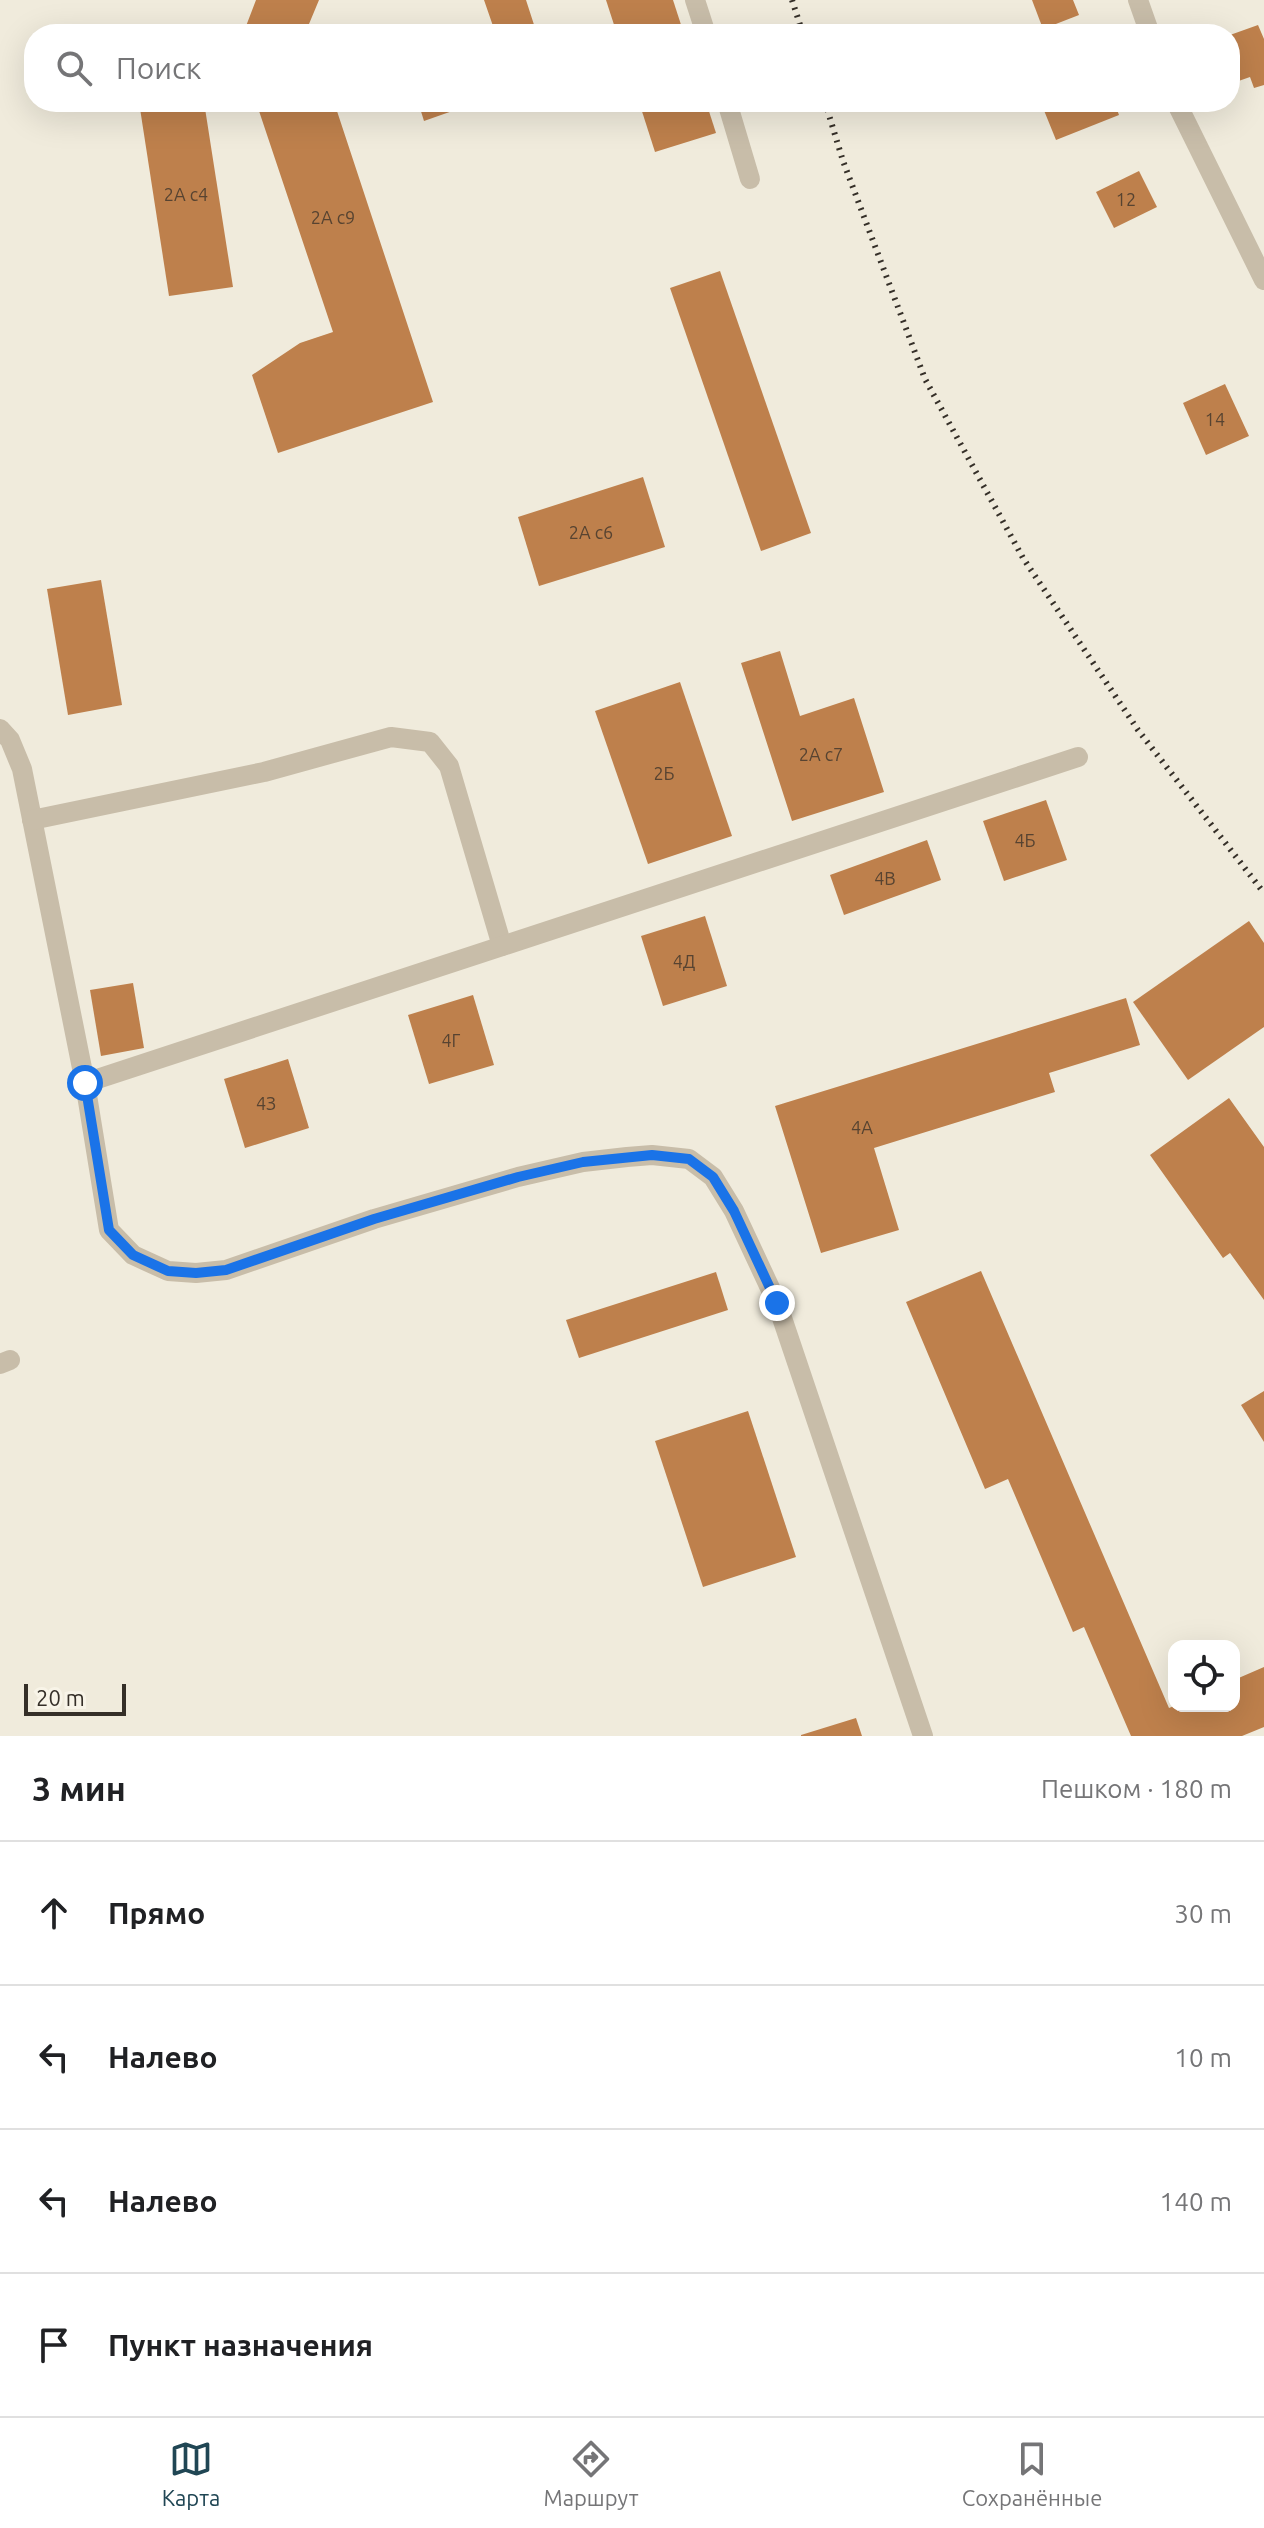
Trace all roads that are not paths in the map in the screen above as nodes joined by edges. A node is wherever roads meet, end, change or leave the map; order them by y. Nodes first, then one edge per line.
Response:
1 (695, 0) edge
2 (1138, 0) edge
3 (703, 24) edge
4 (1146, 24) edge
5 (730, 112) edge
6 (1181, 112) edge
7 (750, 179) dead end
8 (1264, 280) edge
9 (0, 729) edge
10 (1078, 757) dead end
11 (32, 820) junction
12 (502, 946) junction
13 (85, 1083) junction
14 (923, 1736) edge

1 - 3 street
2 - 4 street
5 - 7 street
6 - 8 street
9 - 11 street
10 - 12 street
11 - 12 street
11 - 13 street
12 - 13 street
13 - 14 street

